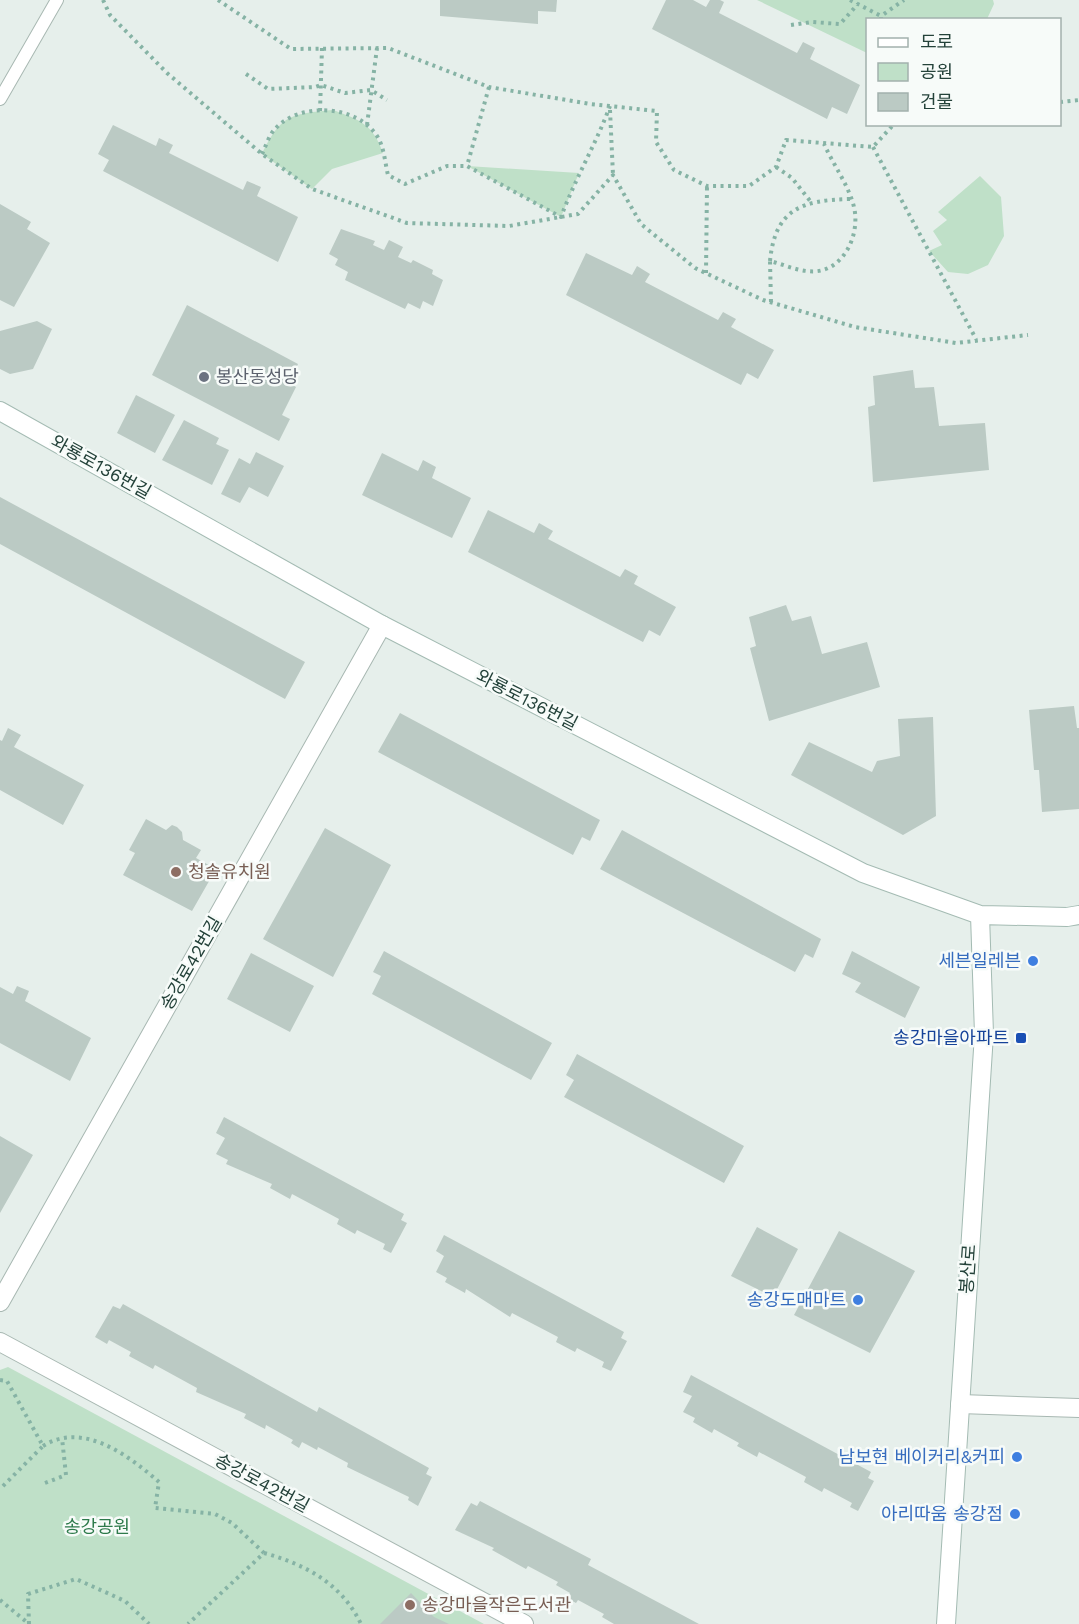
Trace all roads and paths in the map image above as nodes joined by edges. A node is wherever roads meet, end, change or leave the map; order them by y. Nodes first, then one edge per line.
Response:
1 (57, 0) edge
2 (102, 0) edge
3 (218, 0) edge
4 (850, 0) edge
5 (904, 0) edge
6 (858, 4) junction
7 (881, 17) edge
8 (792, 25) dead end
9 (322, 48) junction
10 (377, 48) junction
11 (246, 74) dead end
12 (321, 85) junction
13 (489, 87) junction
14 (371, 90) junction
15 (0, 99) edge
16 (387, 100) dead end
17 (1079, 100) edge
18 (1061, 102) edge
19 (610, 106) junction
20 (320, 111) junction
21 (367, 126) junction
22 (892, 126) edge
23 (824, 143) junction
24 (873, 147) junction
25 (262, 154) junction
26 (467, 166) junction
27 (776, 167) junction
28 (613, 175) junction
29 (706, 186) junction
30 (850, 199) junction
31 (811, 203) junction
32 (561, 217) junction
33 (770, 261) junction
34 (706, 273) junction
35 (771, 302) junction
36 (1028, 335) dead end
37 (976, 339) junction
38 (0, 411) edge
39 (382, 624) junction
40 (980, 915) junction
41 (1079, 915) edge
42 (0, 1302) edge
43 (0, 1342) edge
44 (0, 1380) edge
45 (960, 1404) junction
46 (1079, 1408) edge
47 (62, 1438) junction
48 (43, 1446) junction
49 (45, 1483) dead end
50 (0, 1489) edge
51 (264, 1553) junction
52 (0, 1600) edge
53 (29, 1624) edge
54 (149, 1624) edge
55 (188, 1624) edge
56 (361, 1624) edge
57 (524, 1624) edge
58 (946, 1624) edge

1 - 15 lane
2 - 25 path
3 - 9 path
4 - 6 path
5 - 7 path
6 - 7 path
6 - 8 path
9 - 10 path
9 - 12 path
10 - 13 path
10 - 14 path
11 - 12 path
12 - 14 path
12 - 20 path
13 - 19 path
13 - 26 path
14 - 16 path
14 - 21 path
17 - 18 path
19 - 28 path
19 - 29 path
19 - 32 path
20 - 21 path
20 - 25 path
21 - 26 path
22 - 24 path
23 - 24 path
23 - 27 path
23 - 30 path
24 - 37 path
25 - 32 path
26 - 32 path
27 - 29 path
27 - 31 path
28 - 32 path
28 - 34 path
29 - 34 path
30 - 31 path
30 - 33 path
31 - 33 path
33 - 35 path
34 - 35 path
35 - 37 path
36 - 37 path
38 - 39 main road, 와룡로136번길
39 - 40 main road, 와룡로136번길
39 - 42 main road, 송강로42번길
40 - 41 main road, 와룡로136번길
40 - 45 main road, 봉산로
43 - 57 main road, 송강로42번길
44 - 48 path
45 - 46 main road
45 - 58 main road, 봉산로
47 - 48 path
47 - 49 path
47 - 51 path
48 - 50 path
51 - 55 path
51 - 56 path
52 - 53 path
53 - 54 path

